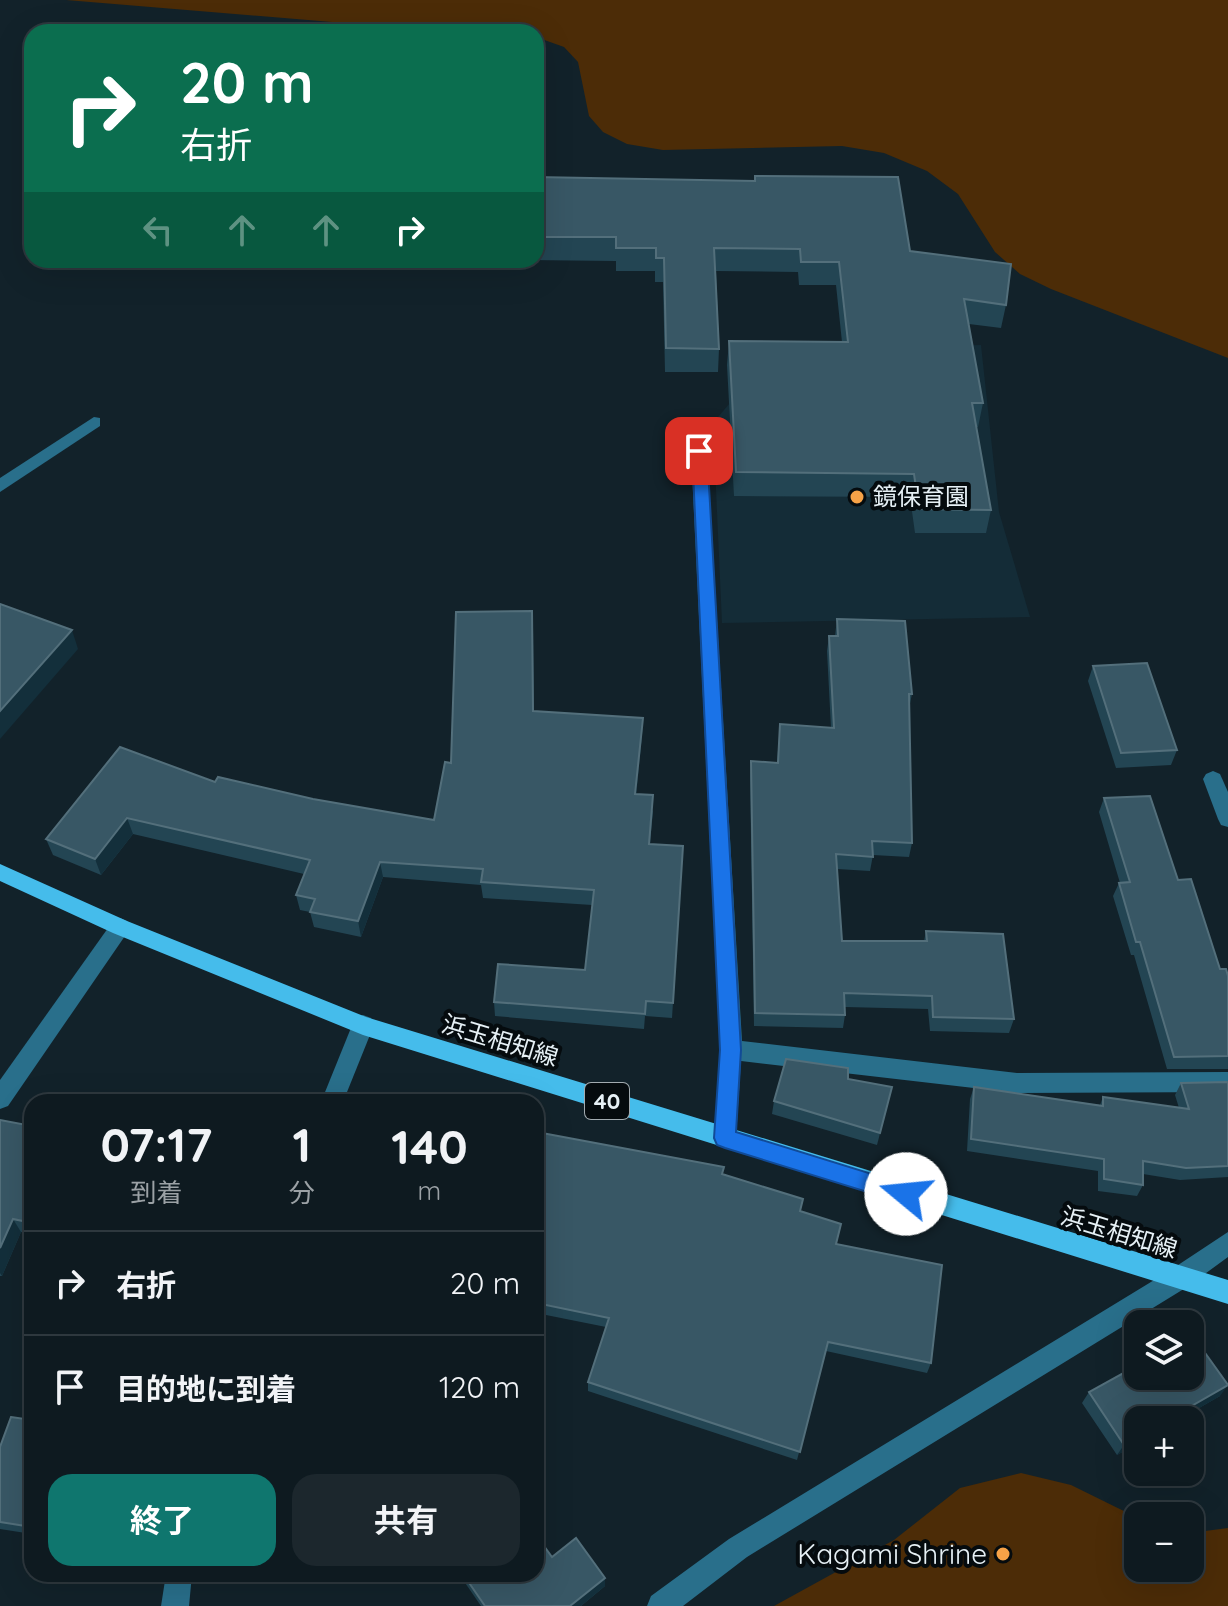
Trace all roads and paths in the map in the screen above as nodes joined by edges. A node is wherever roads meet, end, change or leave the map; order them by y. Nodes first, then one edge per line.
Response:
1 (94, 422) dead end
2 (699, 451) dead end
3 (0, 486) edge
4 (1213, 779) dead end
5 (1228, 819) edge
6 (0, 872) edge
7 (120, 927) junction
8 (363, 1025) junction
9 (731, 1050) junction
10 (1228, 1082) edge
11 (335, 1094) edge
12 (0, 1099) edge
13 (725, 1138) junction
14 (1228, 1243) edge
15 (1178, 1279) junction
16 (1228, 1292) edge
17 (178, 1582) edge
18 (175, 1606) edge
19 (661, 1606) edge

1 - 3 street
2 - 9 street
4 - 5 street
6 - 7 main road, 浜玉相知線 / 40
7 - 8 main road, 浜玉相知線 / 40
7 - 12 street
8 - 11 street
8 - 13 main road, 浜玉相知線 / 40
9 - 10 street
9 - 13 street
13 - 15 main road, 浜玉相知線 / 40
14 - 15 street
15 - 16 main road, 浜玉相知線 / 40
15 - 19 street
17 - 18 street

